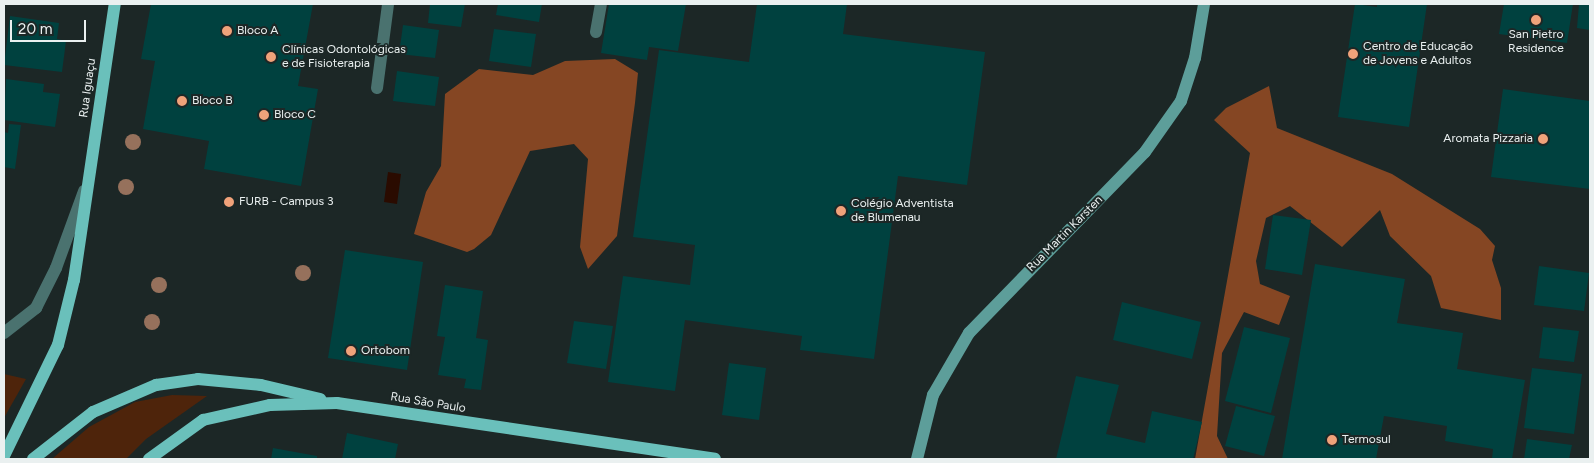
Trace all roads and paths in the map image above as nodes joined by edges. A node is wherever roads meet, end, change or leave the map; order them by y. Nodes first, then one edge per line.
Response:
1 (115, 4) edge
2 (388, 4) edge
3 (602, 4) edge
4 (1204, 4) edge
5 (596, 32) dead end
6 (377, 88) dead end
7 (89, 176) junction
8 (4, 333) edge
9 (337, 403) junction
10 (4, 456) edge
11 (33, 459) edge
12 (149, 459) edge
13 (715, 459) edge
14 (917, 459) edge

1 - 7 main road, Rua Iguaçu
2 - 6 street
3 - 5 street
4 - 14 street, Rua Martin Karsten
7 - 8 street
7 - 10 main road, Rua Iguaçu
9 - 11 main road
9 - 12 main road, Rua São Paulo
9 - 13 main road, Rua São Paulo

